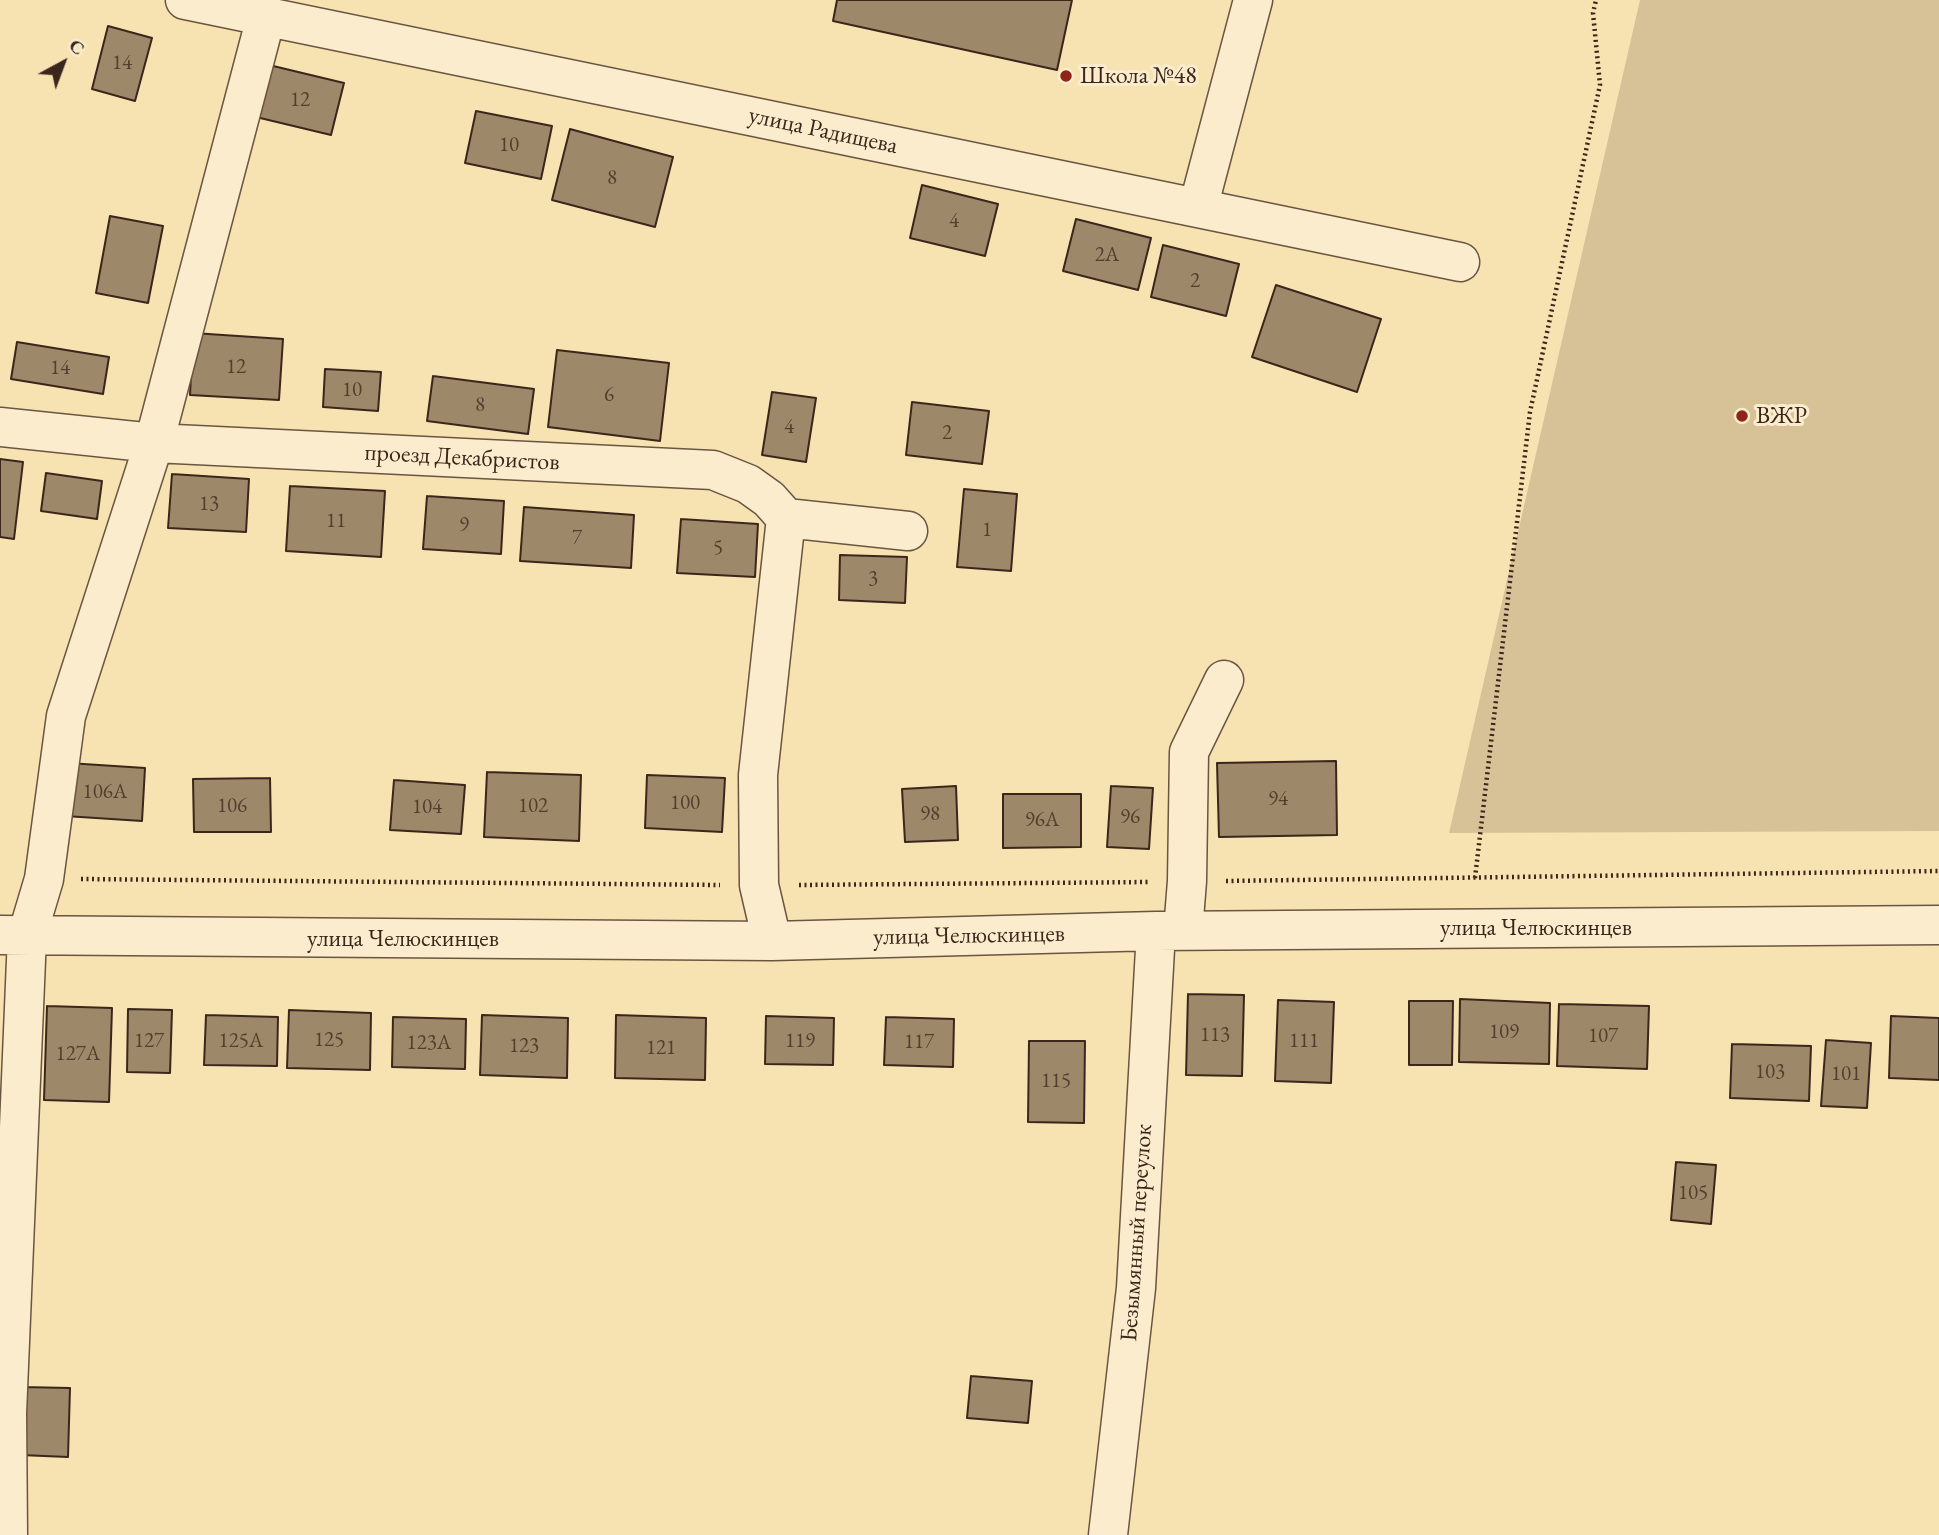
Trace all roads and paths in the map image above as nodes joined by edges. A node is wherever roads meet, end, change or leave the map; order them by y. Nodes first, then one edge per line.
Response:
1 (186, 0) edge
2 (1253, 0) edge
3 (1595, 0) edge
4 (266, 16) junction
5 (1198, 208) junction
6 (1460, 262) dead end
7 (0, 427) edge
8 (153, 443) junction
9 (786, 519) junction
10 (908, 531) dead end
11 (1224, 680) dead end
12 (1939, 871) edge
13 (44, 878) junction
14 (1475, 878) junction
15 (1187, 881) junction
16 (759, 886) junction
17 (1939, 925) edge
18 (1170, 931) junction
19 (13, 936) edge
20 (772, 941) junction
21 (8, 1535) edge
22 (1108, 1535) edge

1 - 4 street, улица Радищева
2 - 5 street
3 - 14 path
4 - 5 street, улица Радищева
4 - 8 street
5 - 6 street, улица Радищева
7 - 8 street, проезд Декабристов
8 - 9 street, проезд Декабристов
8 - 13 street
9 - 10 street
9 - 16 street
11 - 15 street, Безымянный переулок
12 - 14 path
13 - 16 path
13 - 19 street
14 - 15 path
15 - 16 path
15 - 18 street, Безымянный переулок
16 - 20 street
17 - 18 street, улица Челюскинцев
18 - 20 street, улица Челюскинцев
18 - 22 street, Безымянный переулок
19 - 20 street, улица Челюскинцев
19 - 21 street

